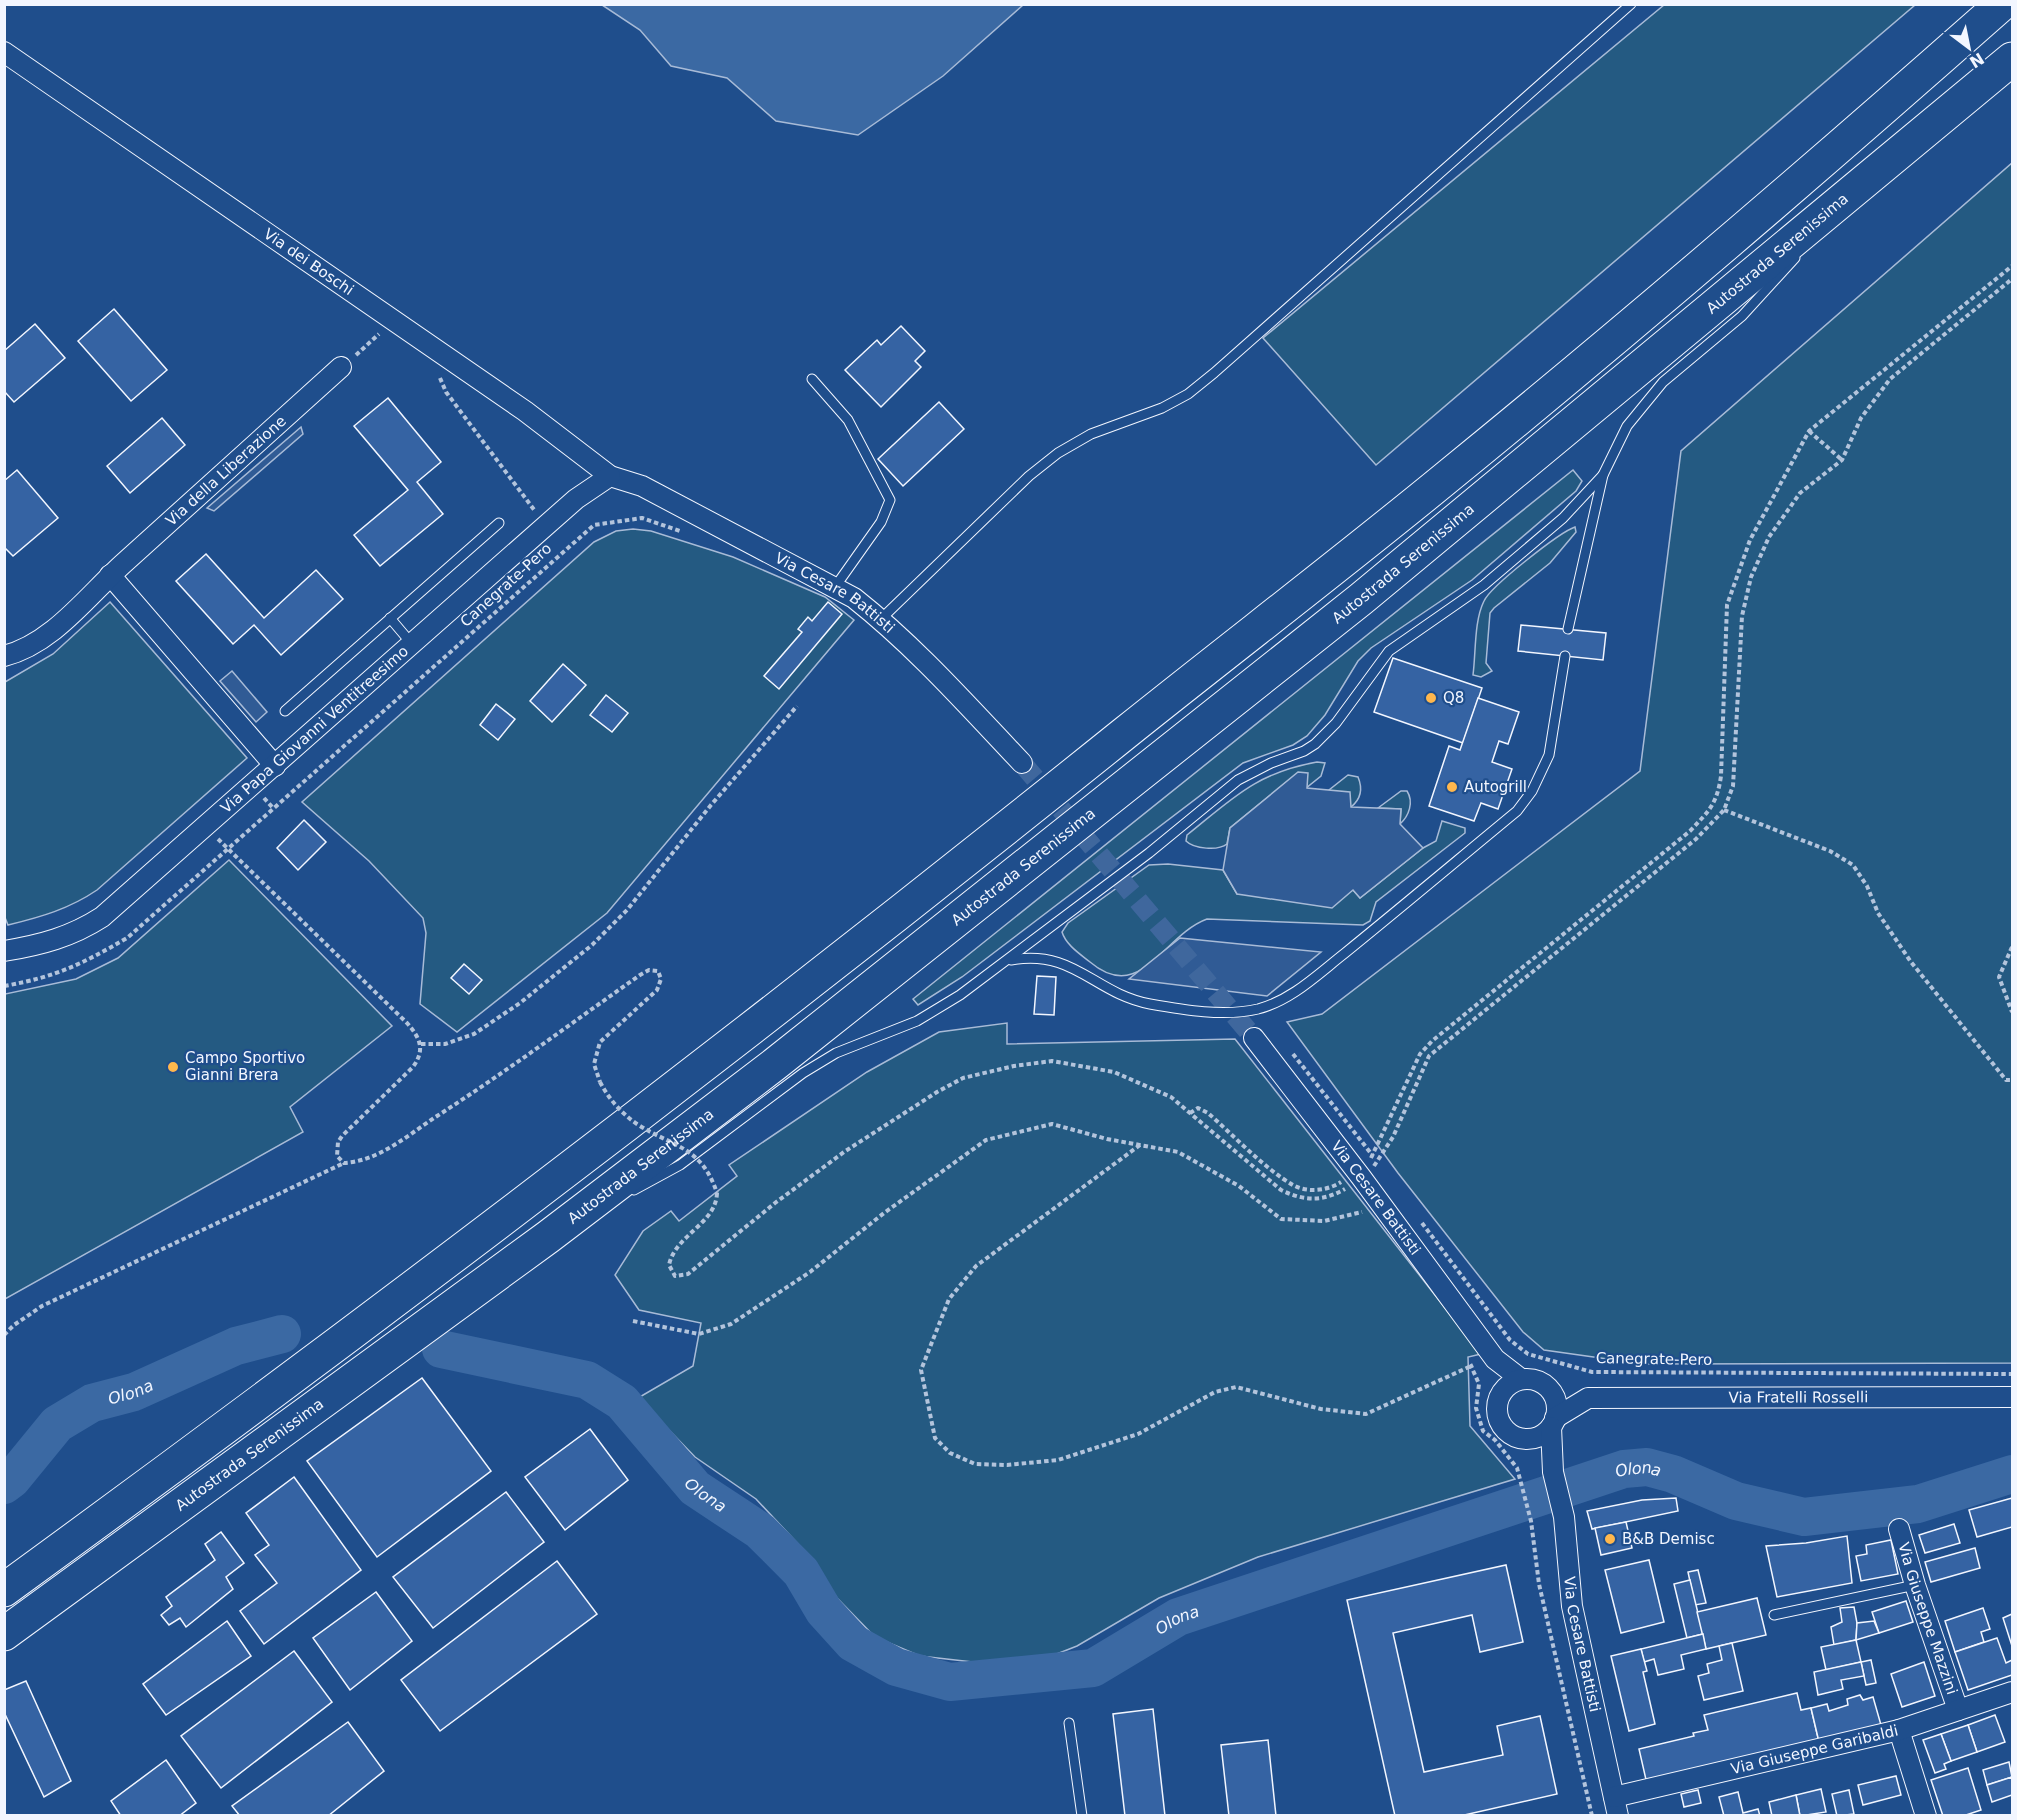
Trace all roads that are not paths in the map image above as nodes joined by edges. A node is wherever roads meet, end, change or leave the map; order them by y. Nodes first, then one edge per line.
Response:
1 (1630, 4) edge
2 (2002, 4) edge
3 (4, 52) edge
4 (2013, 59) edge
5 (1864, 184) junction
6 (1818, 234) dead end
7 (1803, 250) dead end
8 (341, 367) road end
9 (812, 379) dead end
10 (1603, 475) junction
11 (610, 476) junction
12 (499, 523) dead end
13 (110, 575) junction
14 (835, 587) junction
15 (390, 618) junction
16 (881, 619) junction
17 (1568, 629) dead end
18 (413, 645) junction
19 (4, 656) edge
20 (1565, 656) dead end
21 (285, 711) dead end
22 (1022, 763) tunnel mouth
23 (275, 766) junction
24 (4, 951) edge
25 (1009, 961) junction
26 (1254, 1038) tunnel mouth
27 (629, 1193) dead end
28 (609, 1204) dead end
29 (548, 1237) junction
30 (1494, 1357) junction
31 (1521, 1379) junction
32 (1549, 1389) junction
33 (1503, 1391) junction
34 (2013, 1397) edge
35 (1586, 1399) junction
36 (1553, 1423) junction
37 (1527, 1440) junction
38 (1553, 1472) junction
39 (1899, 1529) dead end
40 (1915, 1585) junction
41 (4, 1590) edge
42 (1774, 1615) dead end
43 (4, 1634) edge
44 (2013, 1692) edge
45 (1958, 1710) junction
46 (1069, 1723) dead end
47 (1899, 1730) junction
48 (1616, 1806) edge
49 (1082, 1815) edge
50 (1926, 1815) edge

1 - 16 lane
2 - 41 highway
3 - 11 street, Via dei Boschi
4 - 5 highway, Autostrada Serenissima
5 - 6 lane
5 - 29 highway, Autostrada Serenissima
7 - 10 lane
8 - 13 street, Via della Liberazione
9 - 14 lane
10 - 17 lane
10 - 25 lane
11 - 14 street, Via Cesare Battisti
11 - 18 street, Via Papa Giovanni Ventitreesimo
12 - 15 lane
13 - 19 street, Via della Liberazione
13 - 23 street
14 - 16 street, Via Cesare Battisti
15 - 18 lane
15 - 21 lane
16 - 22 street, Via Cesare Battisti
18 - 23 street, Via Papa Giovanni Ventitreesimo
20 - 25 lane
23 - 24 street, Via Papa Giovanni Ventitreesimo
25 - 27 lane
26 - 30 street, Via Cesare Battisti
28 - 29 lane
29 - 43 highway, Autostrada Serenissima
30 - 31 street, Via Cesare Battisti
30 - 33 street, Via Cesare Battisti
31 - 32 street
31 - 33 street
32 - 35 street, Via Fratelli Rosselli
32 - 36 street
33 - 37 street
34 - 35 street, Via Fratelli Rosselli
35 - 36 street
36 - 37 street
36 - 38 street, Via Cesare Battisti
37 - 38 street, Via Cesare Battisti
38 - 48 street, Via Cesare Battisti
39 - 40 street, Via Giuseppe Mazzini
40 - 42 lane
40 - 45 street, Via Giuseppe Mazzini
44 - 45 street, Via Giuseppe Garibaldi
45 - 47 street, Via Giuseppe Garibaldi
46 - 49 lane
47 - 48 street, Via Giuseppe Garibaldi
47 - 50 street

